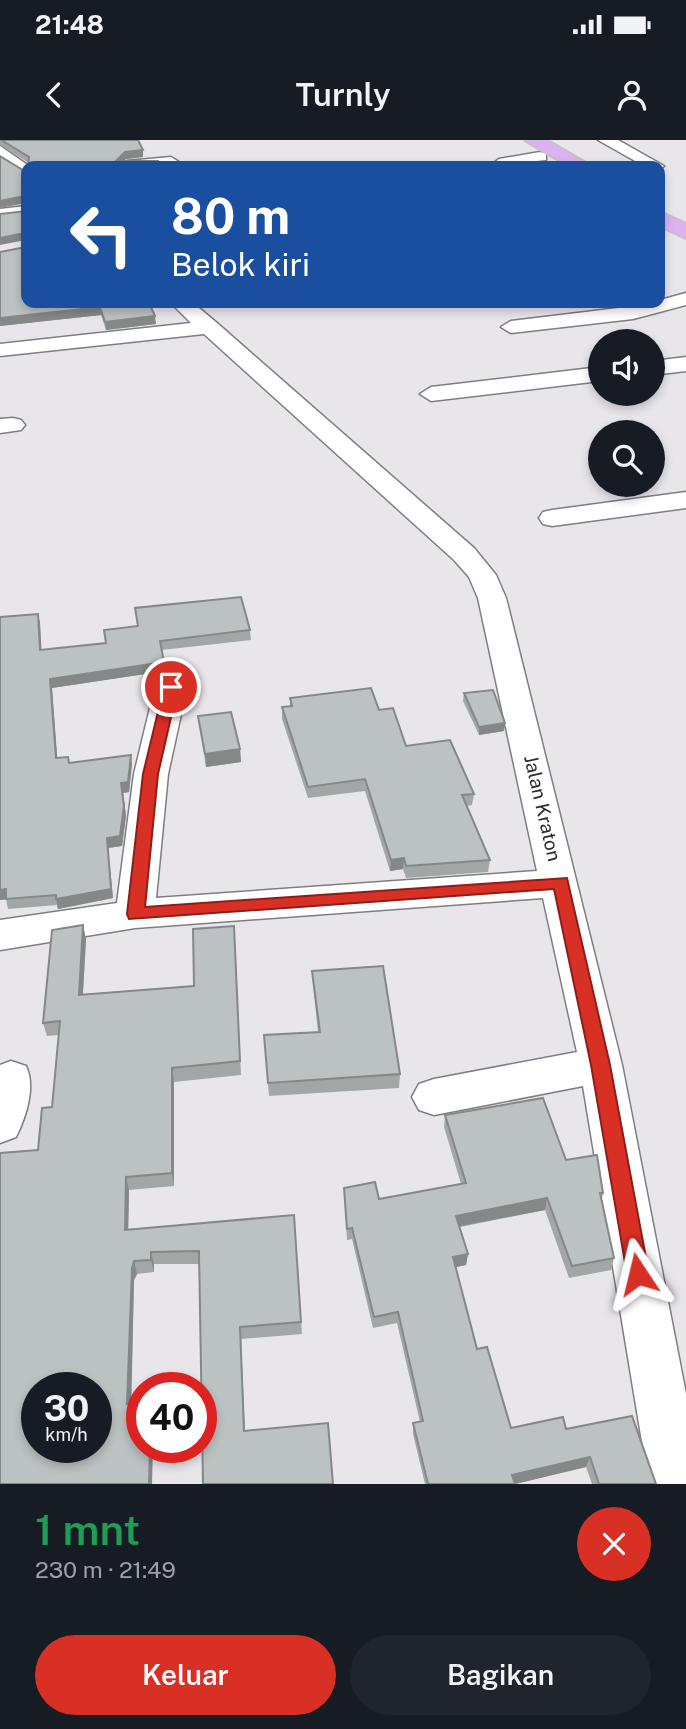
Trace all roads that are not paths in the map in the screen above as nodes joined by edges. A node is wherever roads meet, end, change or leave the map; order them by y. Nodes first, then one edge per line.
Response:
1 (509, 140) edge
2 (533, 140) edge
3 (606, 140) edge
4 (0, 150) edge
5 (540, 157) junction
6 (521, 161) edge
7 (548, 161) edge
8 (573, 161) edge
9 (646, 161) edge
10 (21, 168) edge
11 (21, 212) edge
12 (0, 214) edge
13 (666, 217) edge
14 (686, 232) edge
15 (686, 299) edge
16 (665, 305) edge
17 (187, 308) edge
18 (652, 308) edge
19 (210, 327) junction
20 (511, 327) dead end
21 (0, 350) edge
22 (686, 364) edge
23 (665, 367) edge
24 (588, 375) edge
25 (431, 394) dead end
26 (686, 500) edge
27 (552, 518) dead end
28 (171, 687) dead end
29 (561, 883) junction
30 (135, 914) junction
31 (0, 935) edge
32 (601, 1065) junction
33 (11, 1079) dead end
34 (434, 1097) dead end
35 (0, 1124) edge
36 (676, 1484) edge

1 - 5 highway
2 - 8 highway
3 - 9 street
4 - 10 street
5 - 6 street
5 - 7 highway
11 - 12 street
13 - 14 highway
15 - 16 street
17 - 19 street, Jalan Kraton
18 - 20 street
19 - 21 street
19 - 29 street, Jalan Kraton
22 - 23 street
24 - 25 street
26 - 27 street
28 - 30 street
29 - 30 street
29 - 32 street, Jalan Kraton
30 - 31 street
32 - 34 street
32 - 36 street, Jalan Kraton
33 - 35 street

